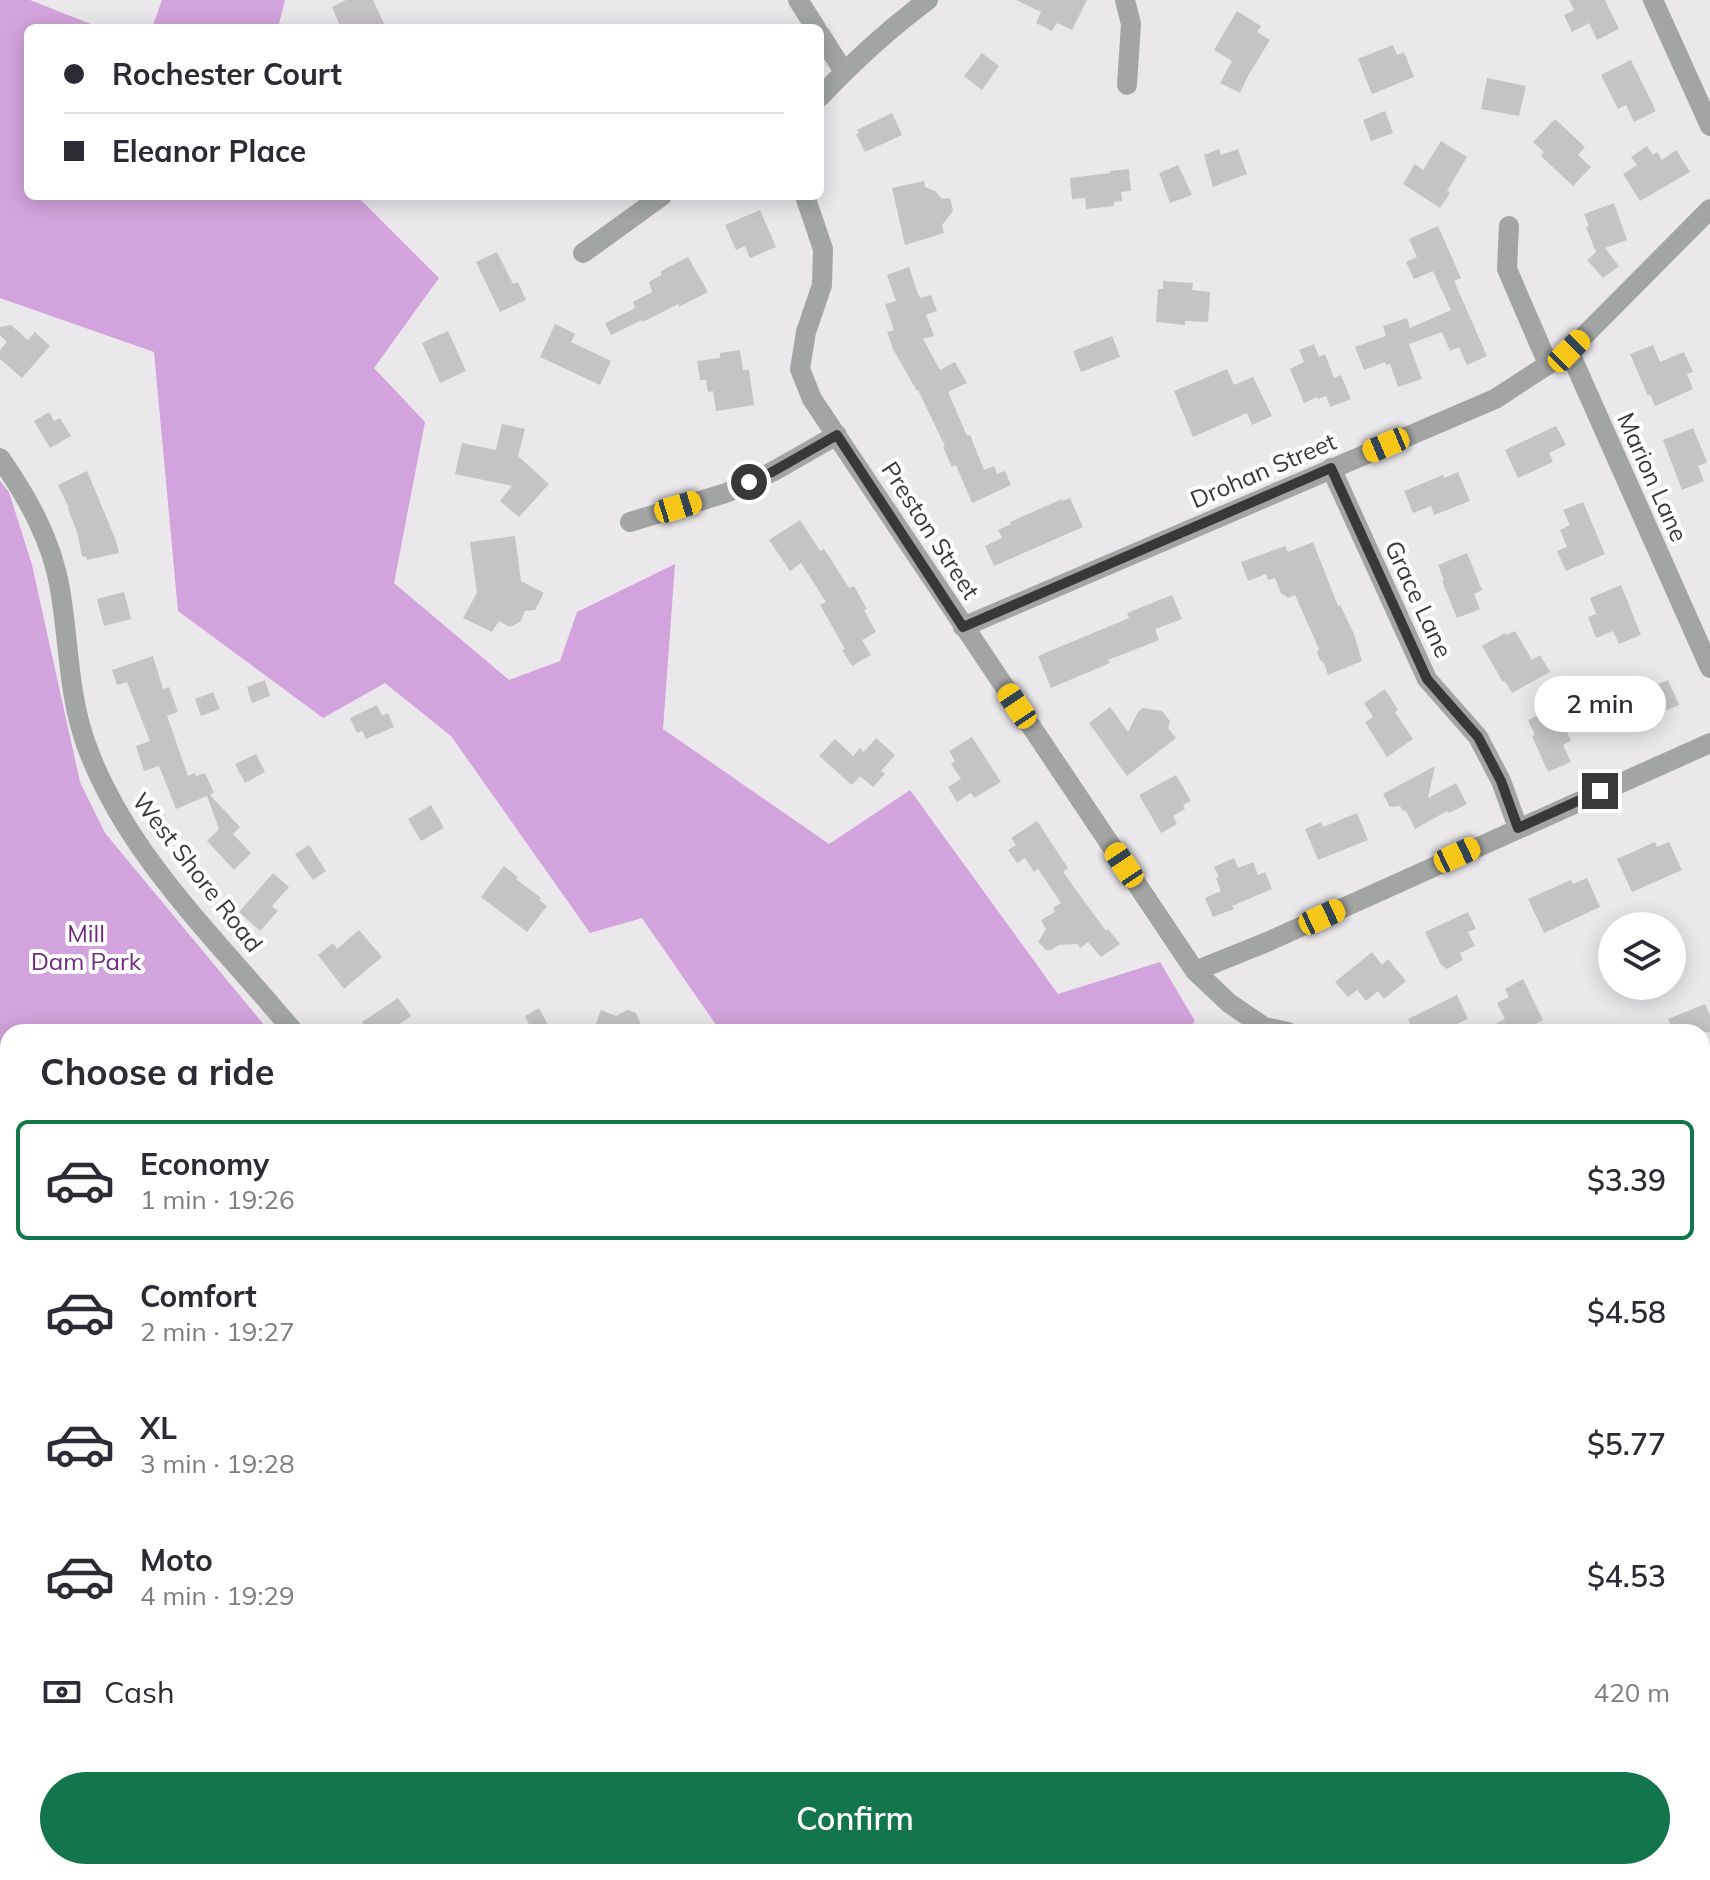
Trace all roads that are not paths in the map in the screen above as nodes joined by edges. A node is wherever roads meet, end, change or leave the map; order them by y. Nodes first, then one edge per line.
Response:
1 (798, 0) edge
2 (928, 0) edge
3 (1125, 0) edge
4 (1653, 0) edge
5 (813, 24) edge
6 (824, 40) edge
7 (844, 72) junction
8 (1127, 85) dead end
9 (824, 93) edge
10 (1710, 126) edge
11 (656, 200) edge
12 (806, 200) edge
13 (1710, 209) edge
14 (1509, 226) dead end
15 (583, 253) dead end
16 (1569, 351) junction
17 (1548, 364) junction
18 (837, 435) junction
19 (0, 458) edge
20 (1331, 468) junction
21 (630, 522) dead end
22 (963, 627) junction
23 (1710, 668) edge
24 (1710, 743) edge
25 (1518, 828) junction
26 (1195, 971) junction
27 (287, 1024) edge
28 (1260, 1024) edge

1 - 5 street
2 - 7 street
3 - 8 street
4 - 10 street
6 - 7 street
7 - 9 street
11 - 15 street
12 - 18 street, Preston Street
13 - 16 street, Drohan Street
14 - 17 street
16 - 17 street, Drohan Street
16 - 23 street, Marion Lane
17 - 20 street, Drohan Street
18 - 21 street
18 - 22 street, Preston Street
19 - 27 street, West Shore Road
20 - 22 street, Drohan Street
20 - 25 street, Grace Lane
22 - 26 street, Preston Street
24 - 25 street
25 - 26 street
26 - 28 street, Preston Street

